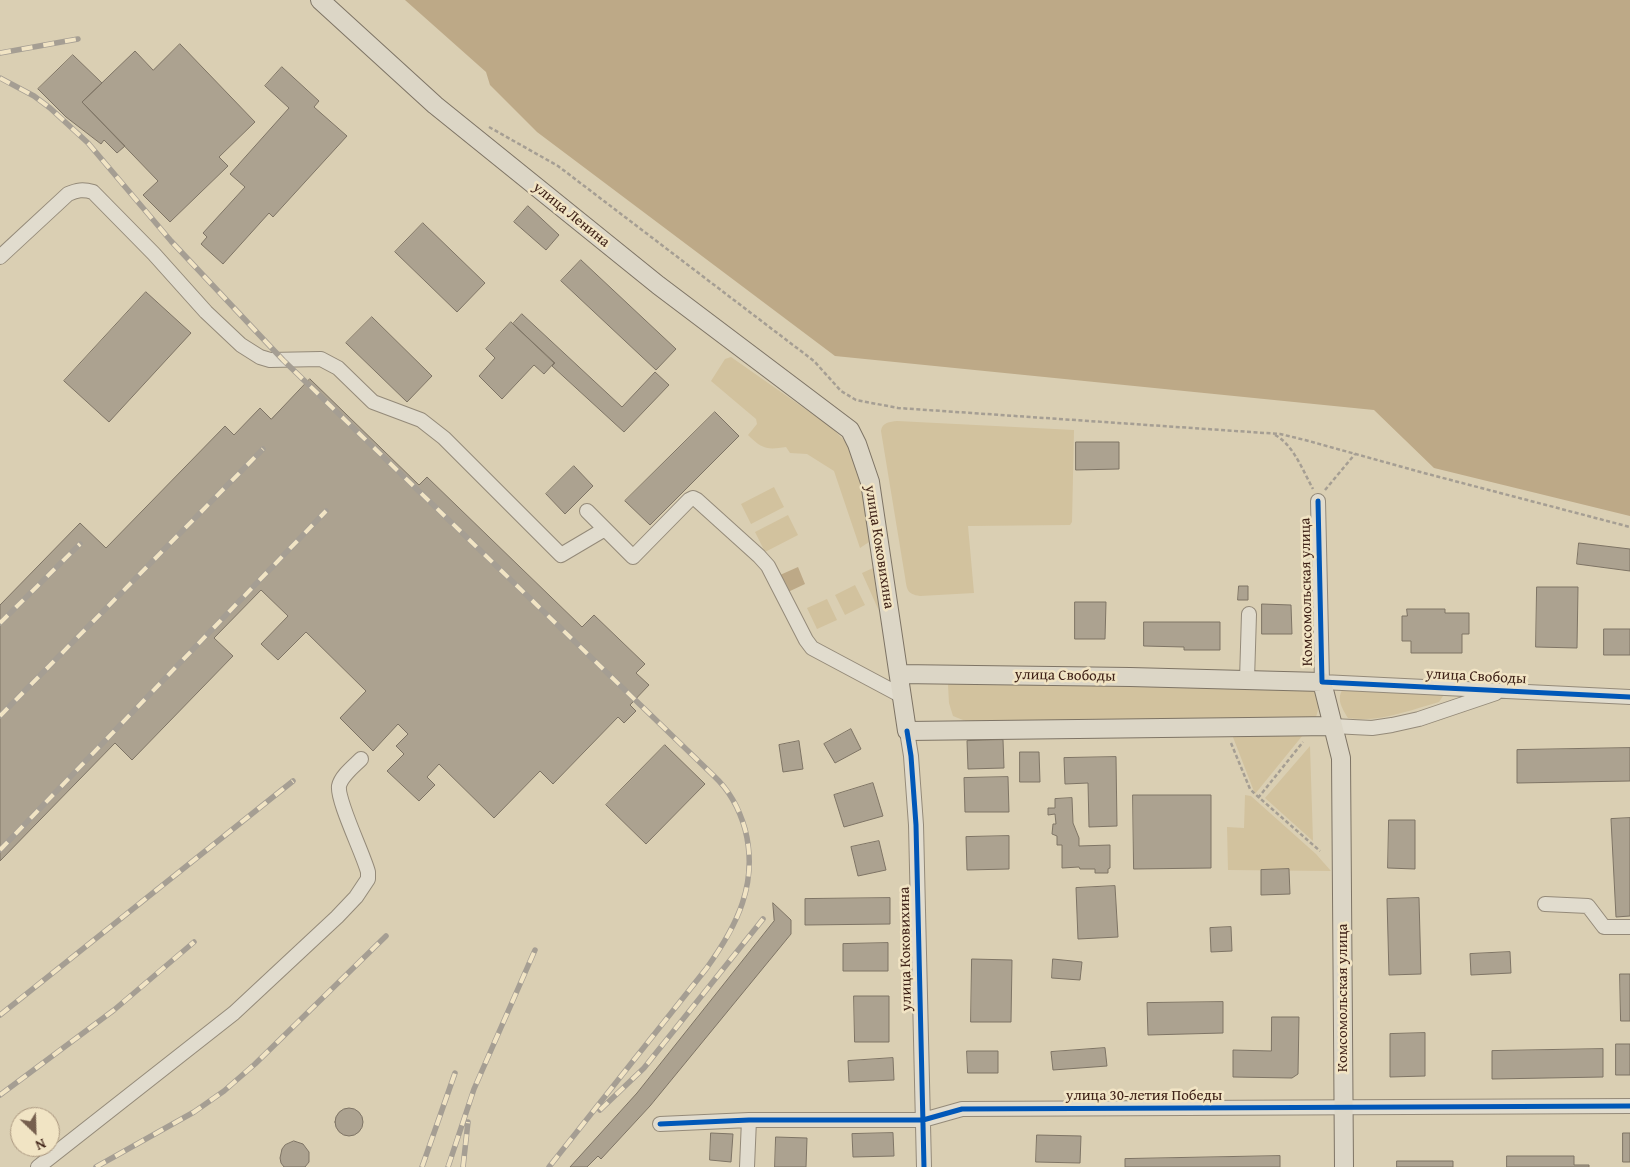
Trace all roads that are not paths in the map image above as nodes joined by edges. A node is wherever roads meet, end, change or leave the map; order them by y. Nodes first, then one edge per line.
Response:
1 (320, 0) edge
2 (1, 253) edge
3 (834, 416) joint
4 (1318, 502) road end
5 (587, 511) dead end
6 (605, 529) junction
7 (1249, 614) dead end
8 (899, 674) junction
9 (1247, 680) junction
10 (1322, 682) junction
11 (1501, 691) junction
12 (902, 696) junction
13 (1630, 697) edge
14 (1325, 725) junction
15 (907, 731) junction
16 (361, 759) dead end
17 (1545, 904) dead end
18 (1630, 927) edge
19 (1344, 1106) junction
20 (1630, 1106) edge
21 (749, 1120) junction
22 (923, 1120) junction
23 (660, 1124) dead end
24 (38, 1167) edge
25 (747, 1167) edge
26 (924, 1167) edge
27 (1344, 1167) edge

1 - 3 main road, улица Ленина
2 - 6 street
3 - 8 main road, улица Коковихина
4 - 10 street, Комсомольская улица
5 - 6 street
6 - 12 street
7 - 9 street
8 - 9 main road, улица Свободы
8 - 12 main road, улица Коковихина
9 - 10 main road, улица Свободы
10 - 11 street, улица Свободы
10 - 14 main road, Комсомольская улица
11 - 13 street, улица Свободы
11 - 14 street, улица Свободы
12 - 15 main road, улица Коковихина
14 - 15 main road, улица Свободы
14 - 19 main road, Комсомольская улица
15 - 22 street, улица Коковихина
16 - 24 street
17 - 18 street
19 - 20 street, улица 30-летия Победы
19 - 22 street, улица 30-летия Победы
19 - 27 main road, Комсомольская улица
21 - 22 street, улица 30-летия Победы
21 - 23 street, улица 30-летия Победы
21 - 25 street
22 - 26 street, улица Коковихина

